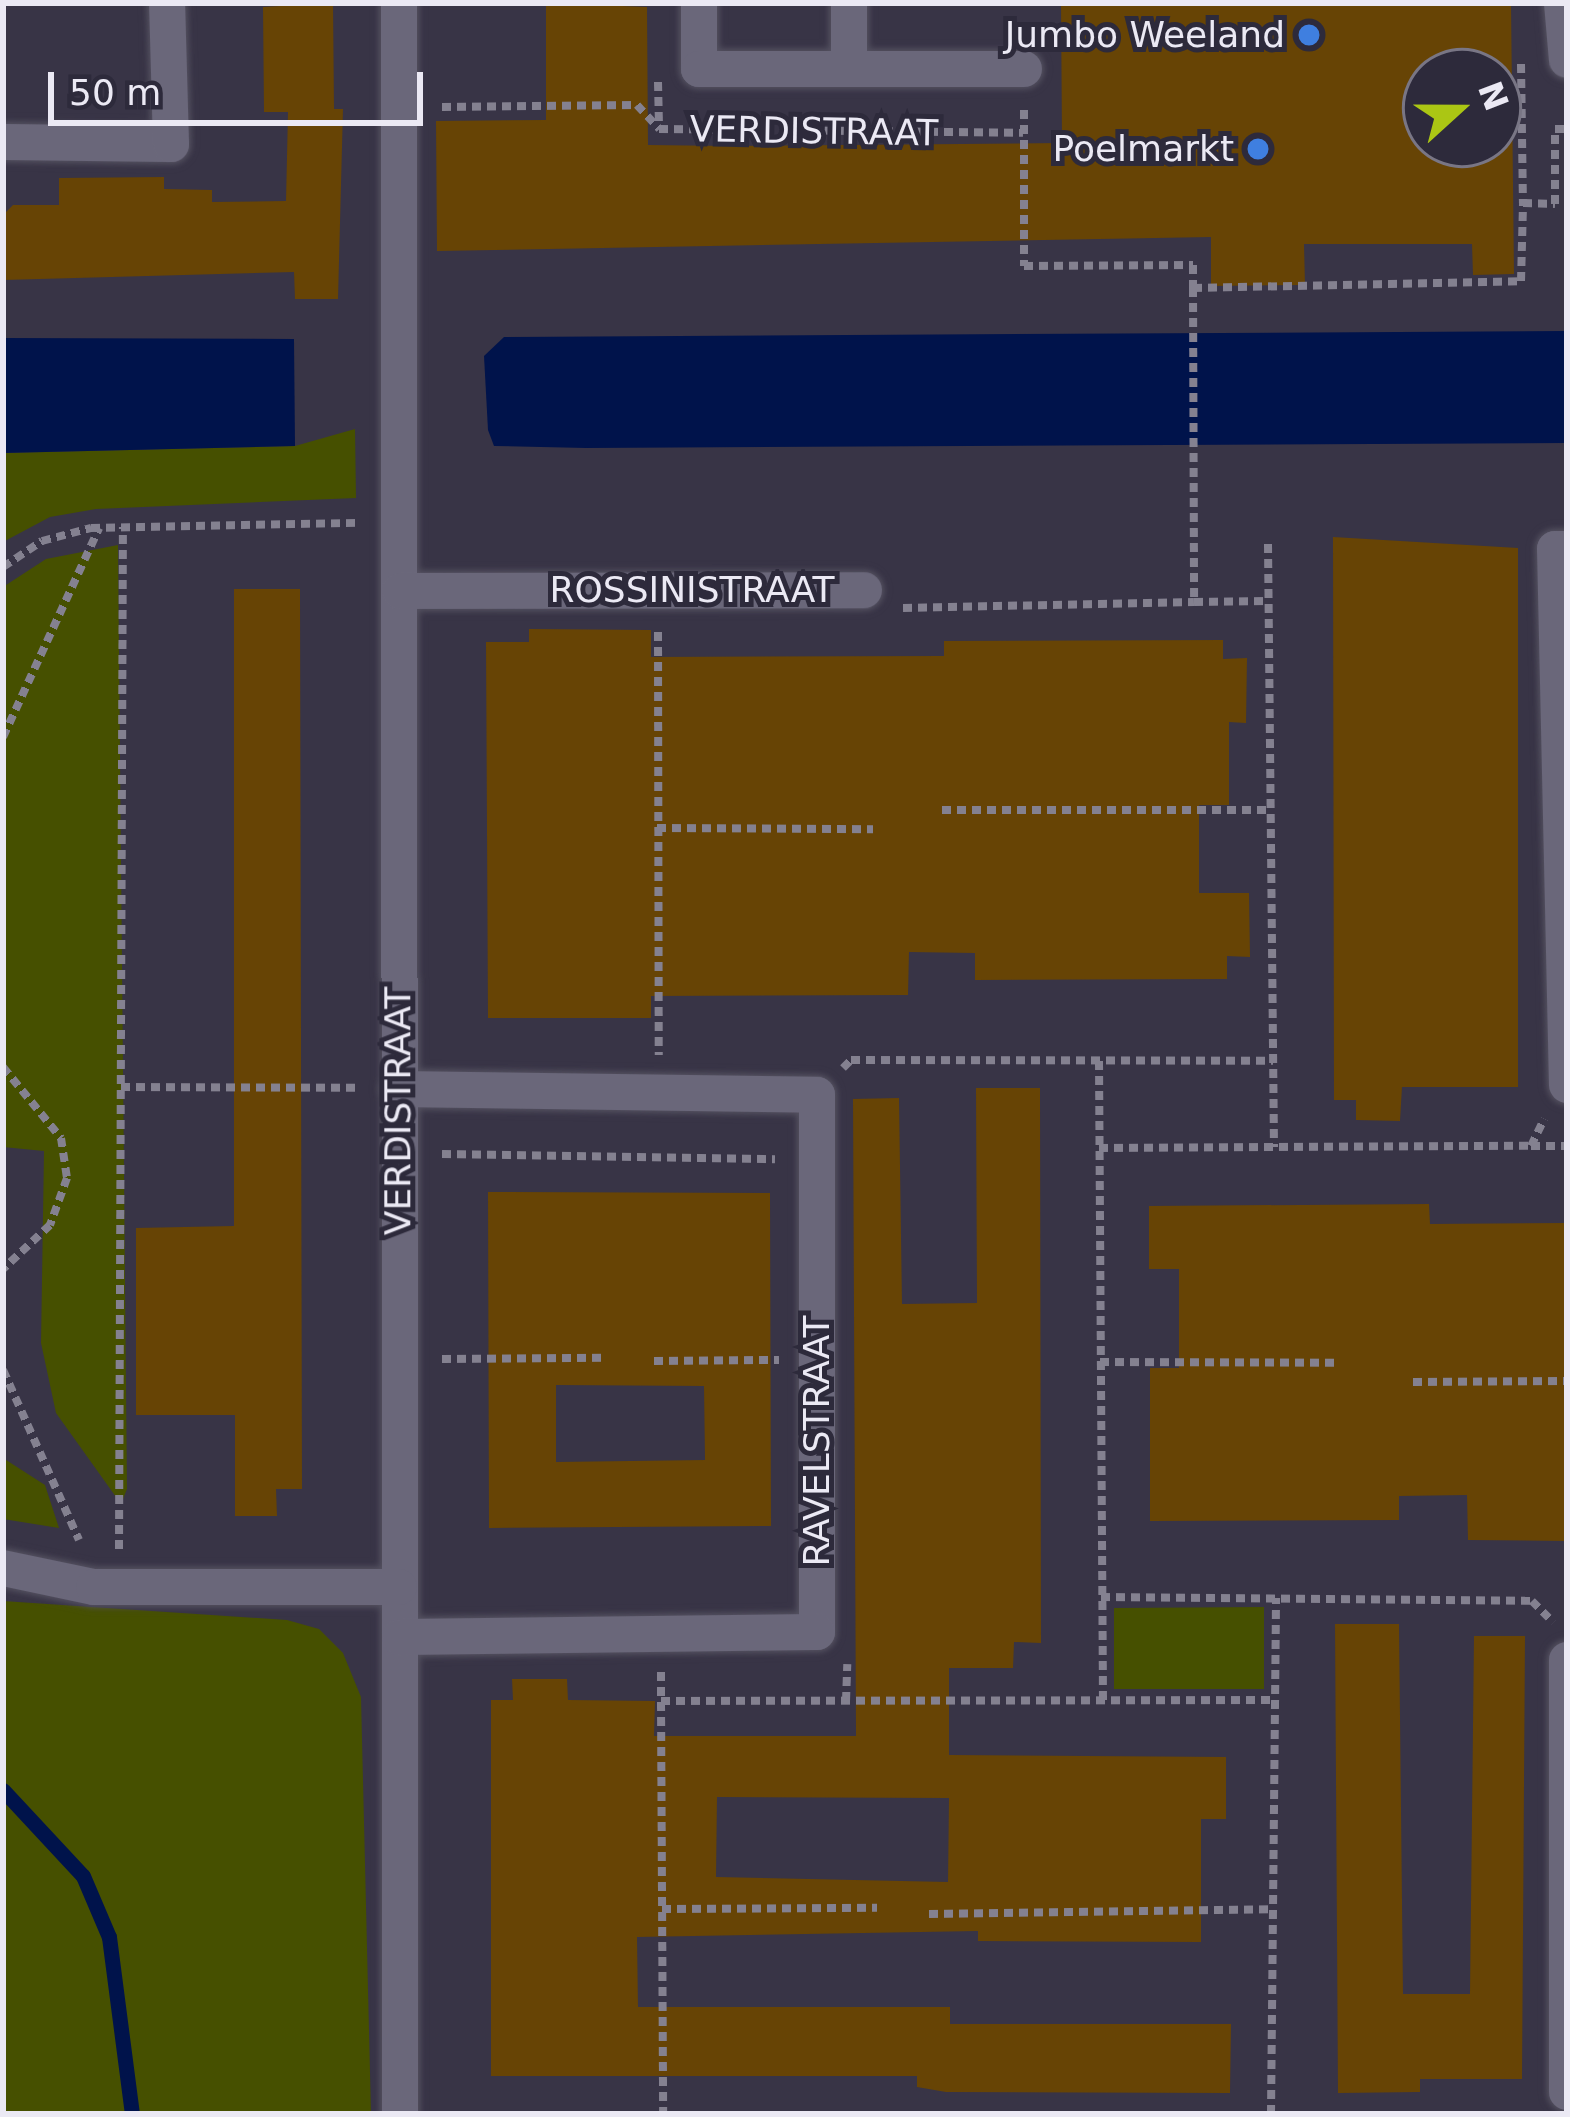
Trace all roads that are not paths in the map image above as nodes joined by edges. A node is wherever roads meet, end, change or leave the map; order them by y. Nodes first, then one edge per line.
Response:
1 (167, 3) edge
2 (399, 3) edge
3 (699, 3) edge
4 (849, 3) edge
5 (1562, 3) edge
6 (1567, 60) edge
7 (849, 69) junction
8 (1024, 69) road end
9 (3, 142) edge
10 (1567, 549) edge
11 (864, 590) road end
12 (400, 591) junction
13 (1563, 1085) edge
14 (398, 1089) junction
15 (3, 1568) edge
16 (399, 1587) junction
17 (400, 1637) junction
18 (1567, 1660) edge
19 (1567, 2092) edge
20 (400, 2114) edge

1 - 9 street
2 - 12 street, VERDISTRAAT
3 - 7 street
4 - 7 street
5 - 6 street
7 - 8 street
10 - 13 street
11 - 12 street, ROSSINISTRAAT
12 - 14 street, VERDISTRAAT
14 - 16 street, VERDISTRAAT
14 - 17 street, RAVELSTRAAT
15 - 16 street
16 - 17 street, VERDISTRAAT
17 - 20 street, VERDISTRAAT
18 - 19 street

